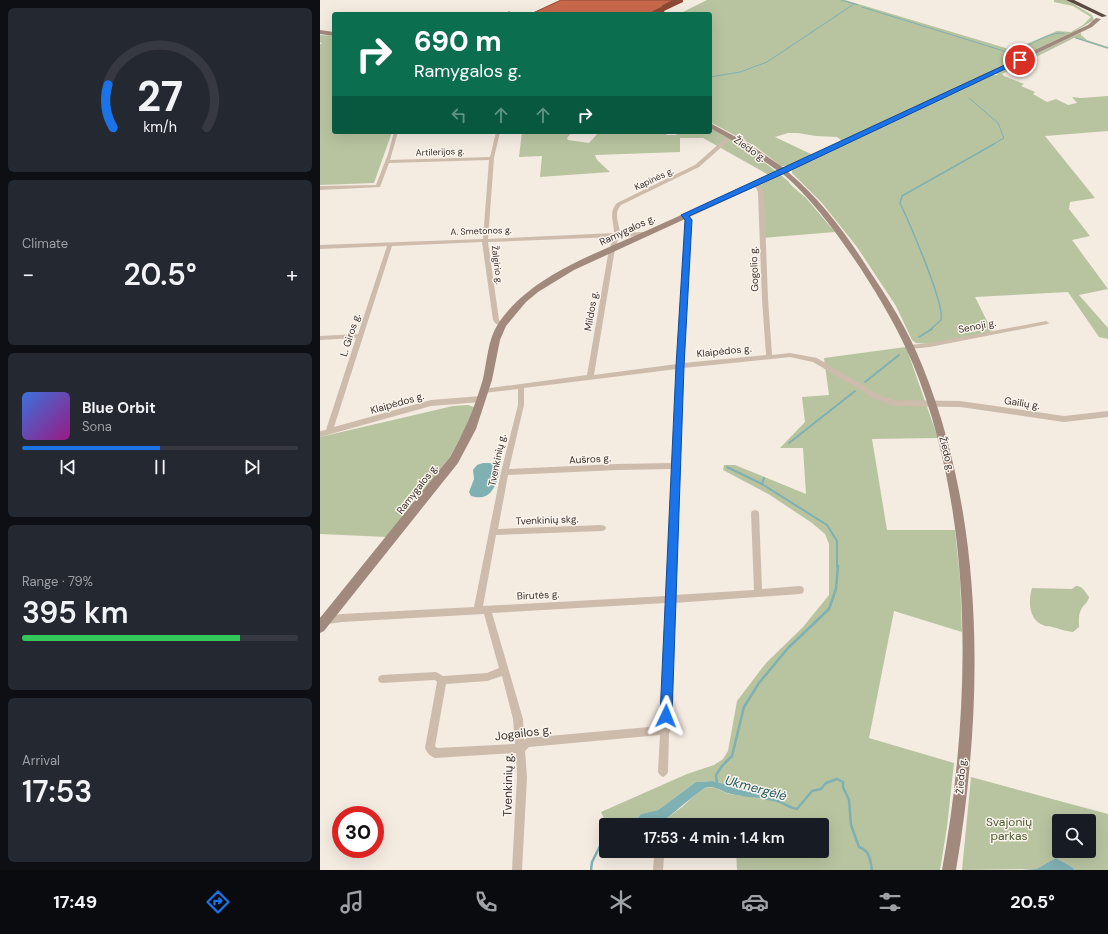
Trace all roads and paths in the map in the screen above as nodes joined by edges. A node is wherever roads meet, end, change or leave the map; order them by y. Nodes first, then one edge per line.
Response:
1 (1069, 0) edge
2 (1105, 19) edge
3 (320, 32) edge
4 (332, 34) edge
5 (712, 126) edge
6 (395, 134) edge
7 (498, 134) edge
8 (731, 136) junction
9 (492, 158) junction
10 (387, 162) junction
11 (782, 172) junction
12 (755, 184) junction
13 (320, 188) edge
14 (685, 215) junction
15 (643, 234) junction
16 (617, 235) junction
17 (486, 240) junction
18 (390, 244) junction
19 (320, 247) edge
20 (612, 249) junction
21 (1046, 323) dead end
22 (502, 324) junction
23 (360, 336) junction
24 (320, 338) edge
25 (910, 347) junction
26 (769, 356) junction
27 (680, 366) junction
28 (590, 378) junction
29 (521, 386) junction
30 (482, 395) junction
31 (932, 404) junction
32 (1108, 414) edge
33 (328, 432) junction
34 (320, 434) edge
35 (677, 466) junction
36 (505, 472) junction
37 (754, 513) dead end
38 (602, 528) dead end
39 (493, 532) junction
40 (800, 590) dead end
41 (758, 593) junction
42 (671, 599) junction
43 (482, 609) junction
44 (322, 623) edge
45 (504, 671) junction
46 (382, 680) dead end
47 (442, 680) junction
48 (666, 730) junction
49 (521, 748) junction
50 (663, 772) dead end
51 (659, 858) edge
52 (517, 870) edge
53 (658, 870) edge
54 (949, 870) edge

1 - 2 highway
2 - 11 main road, Ramygalos g.
3 - 4 main road
5 - 8 main road, Žiedo g.
6 - 10 street
7 - 9 street, Žalgirio g.
8 - 11 main road, Žiedo g.
8 - 16 street, Kapinės g.
9 - 10 street, Artilerijos g.
9 - 17 street, Žalgirio g.
10 - 13 street
11 - 12 main road, Ramygalos g.
11 - 25 main road, Žiedo g.
12 - 14 main road, Ramygalos g.
12 - 26 street, Gogolio g.
14 - 15 main road, Ramygalos g.
14 - 27 street
15 - 16 street, A. Smetonos g.
15 - 20 main road, Ramygalos g.
16 - 17 street, A. Smetonos g.
16 - 20 street, Kapinės g.
17 - 18 street, A. Smetonos g.
17 - 22 street, Žalgirio g.
18 - 19 street, A. Smetonos g.
18 - 23 street, L. Giros g.
20 - 22 main road, Ramygalos g.
20 - 28 street, Mildos g.
21 - 25 street, Senoji g.
22 - 30 main road, Ramygalos g.
23 - 24 street
23 - 33 street, L. Giros g.
25 - 31 main road, Žiedo g.
26 - 27 street, Klaipėdos g.
26 - 31 street, Klaipėdos g.
27 - 28 street, Klaipėdos g.
27 - 35 street
28 - 29 street, Klaipėdos g.
29 - 30 street, Klaipėdos g.
29 - 36 street, Tvenkinių g.
30 - 33 street, Klaipėdos g.
30 - 44 main road, Ramygalos g.
31 - 32 street, Gailių g.
31 - 54 main road, Žiedo g.
33 - 34 street, Klaipėdos g.
35 - 36 street, Aušros g.
35 - 42 street
36 - 39 street, Tvenkinių g.
37 - 41 street
38 - 39 street, Tvenkinių skg.
39 - 43 street, Tvenkinių g.
40 - 41 street, Birutės g.
41 - 42 street, Birutės g.
42 - 43 street, Birutės g.
42 - 48 street
43 - 44 street, Birutės g.
43 - 45 street, Tvenkinių g.
45 - 47 street
45 - 49 street, Tvenkinių g.
46 - 47 street
47 - 49 street, Jogailos g.
48 - 49 street, Jogailos g.
48 - 50 street
49 - 52 street, Tvenkinių g.
51 - 53 street

